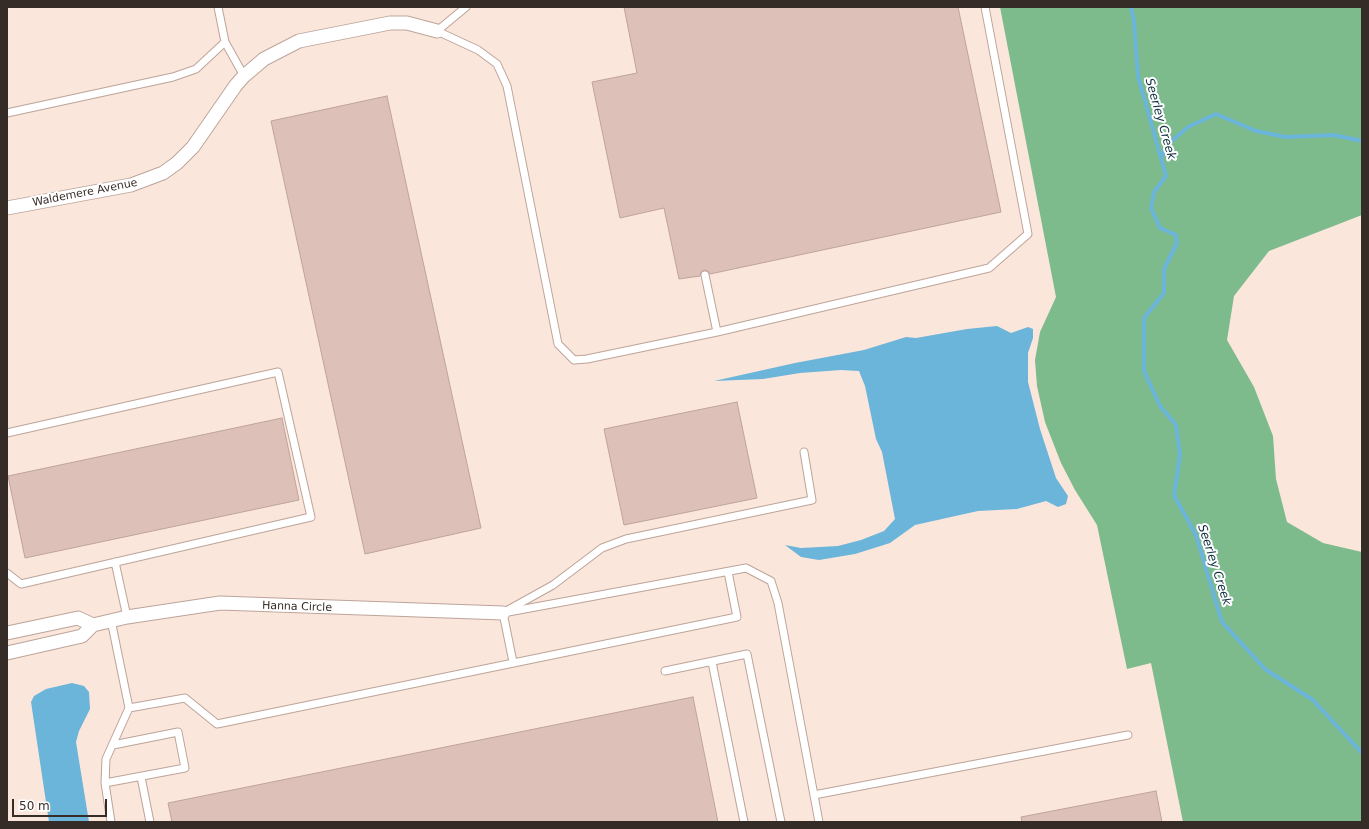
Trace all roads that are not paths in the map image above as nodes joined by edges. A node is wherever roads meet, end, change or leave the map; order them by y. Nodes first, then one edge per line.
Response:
1 (218, 7) edge
2 (466, 7) edge
3 (985, 7) edge
4 (437, 31) junction
5 (225, 42) junction
6 (244, 76) junction
7 (7, 114) edge
8 (7, 208) edge
9 (705, 276) dead end
10 (717, 332) junction
11 (7, 433) edge
12 (804, 452) dead end
13 (115, 562) junction
14 (728, 572) junction
15 (7, 573) edge
16 (503, 613) junction
17 (127, 617) junction
18 (111, 620) junction
19 (93, 625) junction
20 (7, 633) edge
21 (7, 653) edge
22 (513, 662) junction
23 (712, 662) junction
24 (665, 671) dead end
25 (128, 708) junction
26 (1128, 734) dead end
27 (113, 745) junction
28 (141, 777) junction
29 (106, 783) junction
30 (814, 795) junction
31 (111, 822) edge
32 (150, 822) edge
33 (744, 822) edge
34 (781, 822) edge
35 (819, 822) edge

1 - 5 lane
2 - 4 lane
3 - 10 lane
4 - 6 street, Waldemere Avenue
4 - 10 lane
5 - 6 lane
5 - 7 lane
6 - 8 street, Waldemere Avenue
9 - 10 lane
11 - 13 lane
12 - 16 lane
13 - 15 lane
13 - 17 lane
14 - 16 lane
14 - 22 lane
14 - 30 lane
16 - 17 street, Hanna Circle
16 - 22 lane
17 - 18 street, Hanna Circle
18 - 19 street, Hanna Circle
18 - 25 lane
19 - 20 street
19 - 21 street, Hanna Circle
22 - 25 lane
23 - 24 lane
23 - 33 lane
23 - 34 lane
25 - 27 lane
26 - 30 lane
27 - 28 lane
27 - 29 lane
28 - 29 lane
28 - 32 lane
29 - 31 lane
30 - 35 lane

